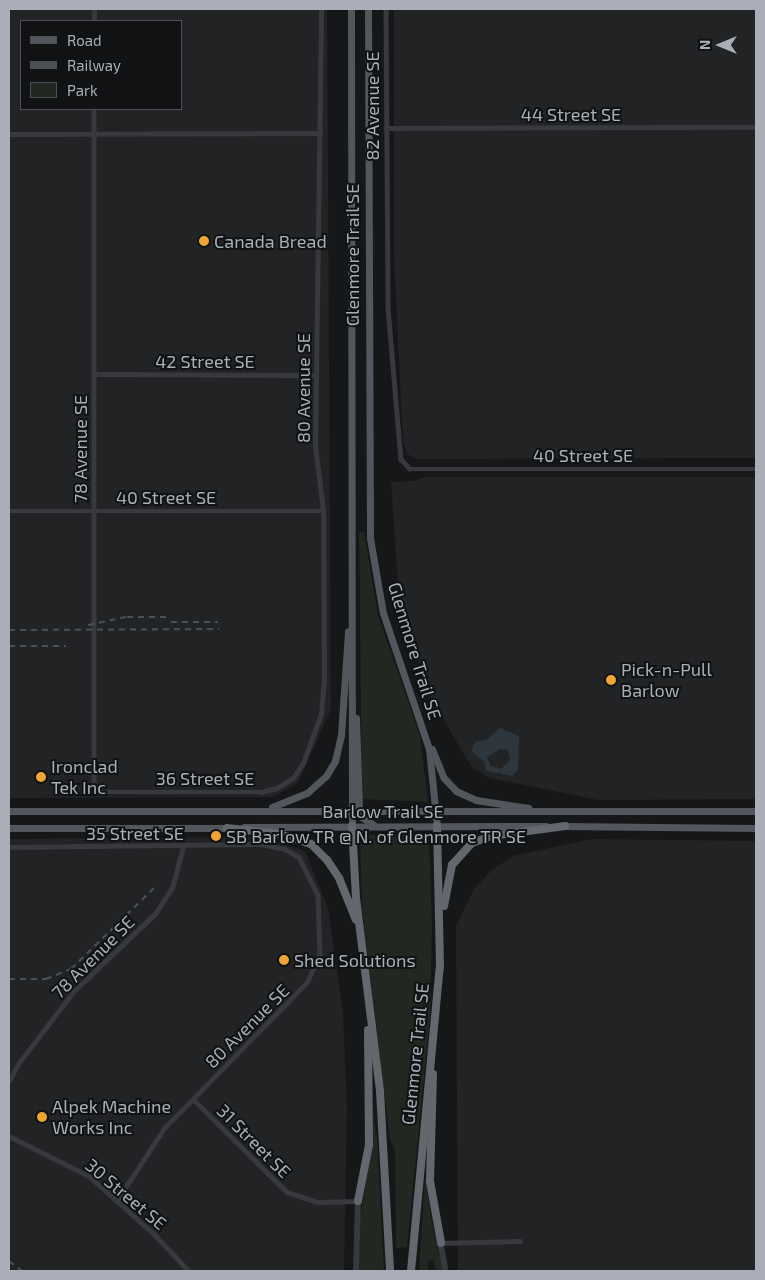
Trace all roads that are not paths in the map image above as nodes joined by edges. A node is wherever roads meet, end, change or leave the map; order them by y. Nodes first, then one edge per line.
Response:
1 (321, 9) edge
2 (351, 9) edge
3 (368, 9) edge
4 (386, 9) edge
5 (94, 110) edge
6 (756, 127) edge
7 (386, 128) junction
8 (320, 133) junction
9 (9, 134) edge
10 (94, 134) junction
11 (95, 374) junction
12 (316, 374) junction
13 (410, 469) joint
14 (756, 469) edge
15 (94, 510) junction
16 (9, 511) edge
17 (323, 511) junction
18 (352, 608) junction
19 (422, 724) junction
20 (303, 763) joint
21 (97, 789) joint
22 (246, 810) junction
23 (356, 810) junction
24 (436, 810) junction
25 (9, 811) edge
26 (756, 811) edge
27 (556, 812) junction
28 (352, 826) junction
29 (375, 826) junction
30 (437, 826) junction
31 (565, 826) junction
32 (9, 828) edge
33 (228, 828) junction
34 (756, 828) edge
35 (261, 844) joint
36 (9, 847) edge
37 (183, 847) junction
38 (441, 928) junction
39 (360, 930) junction
40 (368, 991) junction
41 (437, 1002) junction
42 (9, 1081) edge
43 (193, 1099) junction
44 (9, 1136) edge
45 (117, 1201) junction
46 (358, 1202) junction
47 (520, 1241) dead end
48 (441, 1243) junction
49 (189, 1271) edge
50 (356, 1271) edge
51 (390, 1271) edge
52 (411, 1271) edge
53 (446, 1271) edge

1 - 8 street, 80 Avenue SE
2 - 18 main road, Glenmore Trail SE
3 - 19 main road, Glenmore Trail SE
4 - 7 street, 82 Avenue SE
5 - 10 street, 78 Avenue SE
6 - 7 street, 44 Street SE
7 - 13 street, 82 Avenue SE
8 - 10 street
8 - 12 street, 80 Avenue SE
9 - 10 street
10 - 11 street, 78 Avenue SE
11 - 12 street, 42 Street SE
11 - 15 street, 78 Avenue SE
12 - 17 street, 80 Avenue SE
13 - 14 street, 40 Street SE
15 - 16 street, 40 Street SE
15 - 17 street, 40 Street SE
15 - 21 street, 78 Avenue SE
17 - 20 street, 80 Avenue SE
18 - 22 main road
18 - 23 main road, Glenmore Trail SE
19 - 24 main road, Glenmore Trail SE
19 - 27 main road
20 - 21 street, 36 Street SE
22 - 23 main road, Barlow Trail SE
22 - 25 main road, Barlow Trail SE
23 - 24 main road, Barlow Trail SE
23 - 28 main road, Glenmore Trail SE
23 - 29 main road
24 - 27 main road, Barlow Trail SE
24 - 30 main road, Glenmore Trail SE
26 - 27 main road, Barlow Trail SE
28 - 29 main road, Barlow Trail SE
28 - 33 main road, Barlow Trail SE
28 - 39 highway, Glenmore Trail SE
29 - 30 main road, Barlow Trail SE
30 - 31 main road, Barlow Trail SE
30 - 38 highway, Glenmore Trail SE
31 - 34 main road, Barlow Trail SE
31 - 38 highway
32 - 33 main road, Barlow Trail SE
33 - 39 highway
35 - 37 street, 35 Street SE
35 - 43 street, 80 Avenue SE
36 - 37 street, 35 Street SE
37 - 42 street, 78 Avenue SE
38 - 41 highway, Glenmore Trail SE
39 - 40 highway, Glenmore Trail SE
40 - 46 highway
40 - 51 highway, Glenmore Trail SE
41 - 48 highway
41 - 52 highway, Glenmore Trail SE
43 - 45 street, 80 Avenue SE
43 - 46 street, 31 Street SE
44 - 45 street, 30 Street SE
45 - 49 street, 30 Street SE
46 - 50 street
47 - 48 street
48 - 53 street

